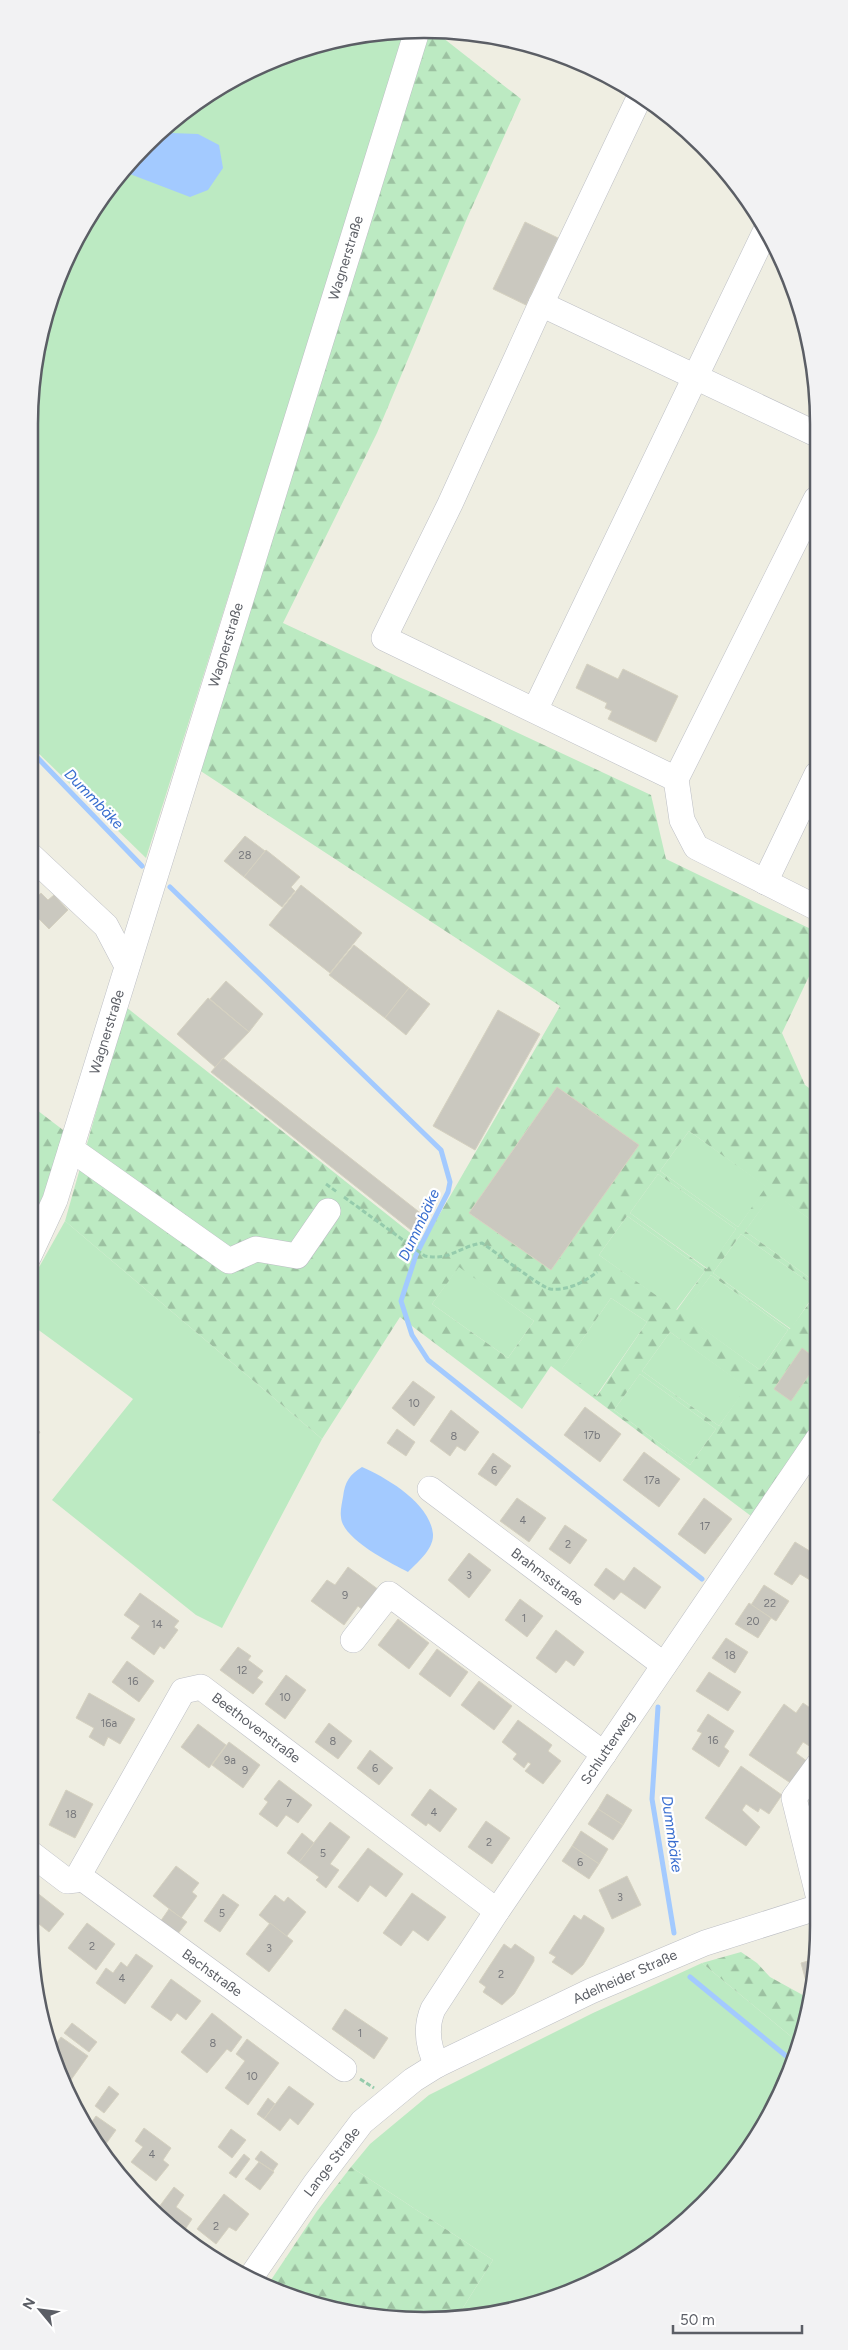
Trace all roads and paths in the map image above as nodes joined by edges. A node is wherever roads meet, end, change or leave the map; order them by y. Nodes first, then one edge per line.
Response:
1 (415, 38) edge
2 (637, 102) edge
3 (762, 237) edge
4 (541, 304) junction
5 (694, 376) junction
6 (810, 431) edge
7 (810, 511) edge
8 (535, 710) junction
9 (676, 780) junction
10 (810, 789) edge
11 (38, 862) edge
12 (765, 882) junction
13 (810, 904) edge
14 (127, 966) junction
15 (71, 1149) junction
16 (326, 1184) dead end
17 (328, 1211) dead end
18 (38, 1237) edge
19 (597, 1272) dead end
20 (810, 1451) edge
21 (430, 1489) dead end
22 (353, 1640) dead end
23 (664, 1665) junction
24 (604, 1754) junction
25 (810, 1776) edge
26 (38, 1859) edge
27 (810, 1863) edge
28 (79, 1876) junction
29 (497, 1910) junction
30 (810, 1910) edge
31 (437, 2065) junction
32 (344, 2069) dead end
33 (254, 2273) edge

1 - 14 street, Wagnerstraße
2 - 4 street
3 - 5 street
4 - 5 street
4 - 8 street
5 - 6 street
5 - 8 street
7 - 9 street
8 - 9 street
9 - 12 street
10 - 12 street
11 - 14 street
12 - 13 street
14 - 15 street, Wagnerstraße
15 - 17 street
15 - 18 street, Wagnerstraße
16 - 19 path
20 - 23 street, Schlutterweg
21 - 23 street, Brahmsstraße
22 - 24 street
23 - 24 street, Schlutterweg
24 - 29 street, Schlutterweg
25 - 27 street
26 - 28 street
28 - 29 street, Beethovenstraße
28 - 32 street, Bachstraße
29 - 31 street, Schlutterweg
30 - 31 street, Adelheider Straße
31 - 33 street, Lange Straße

